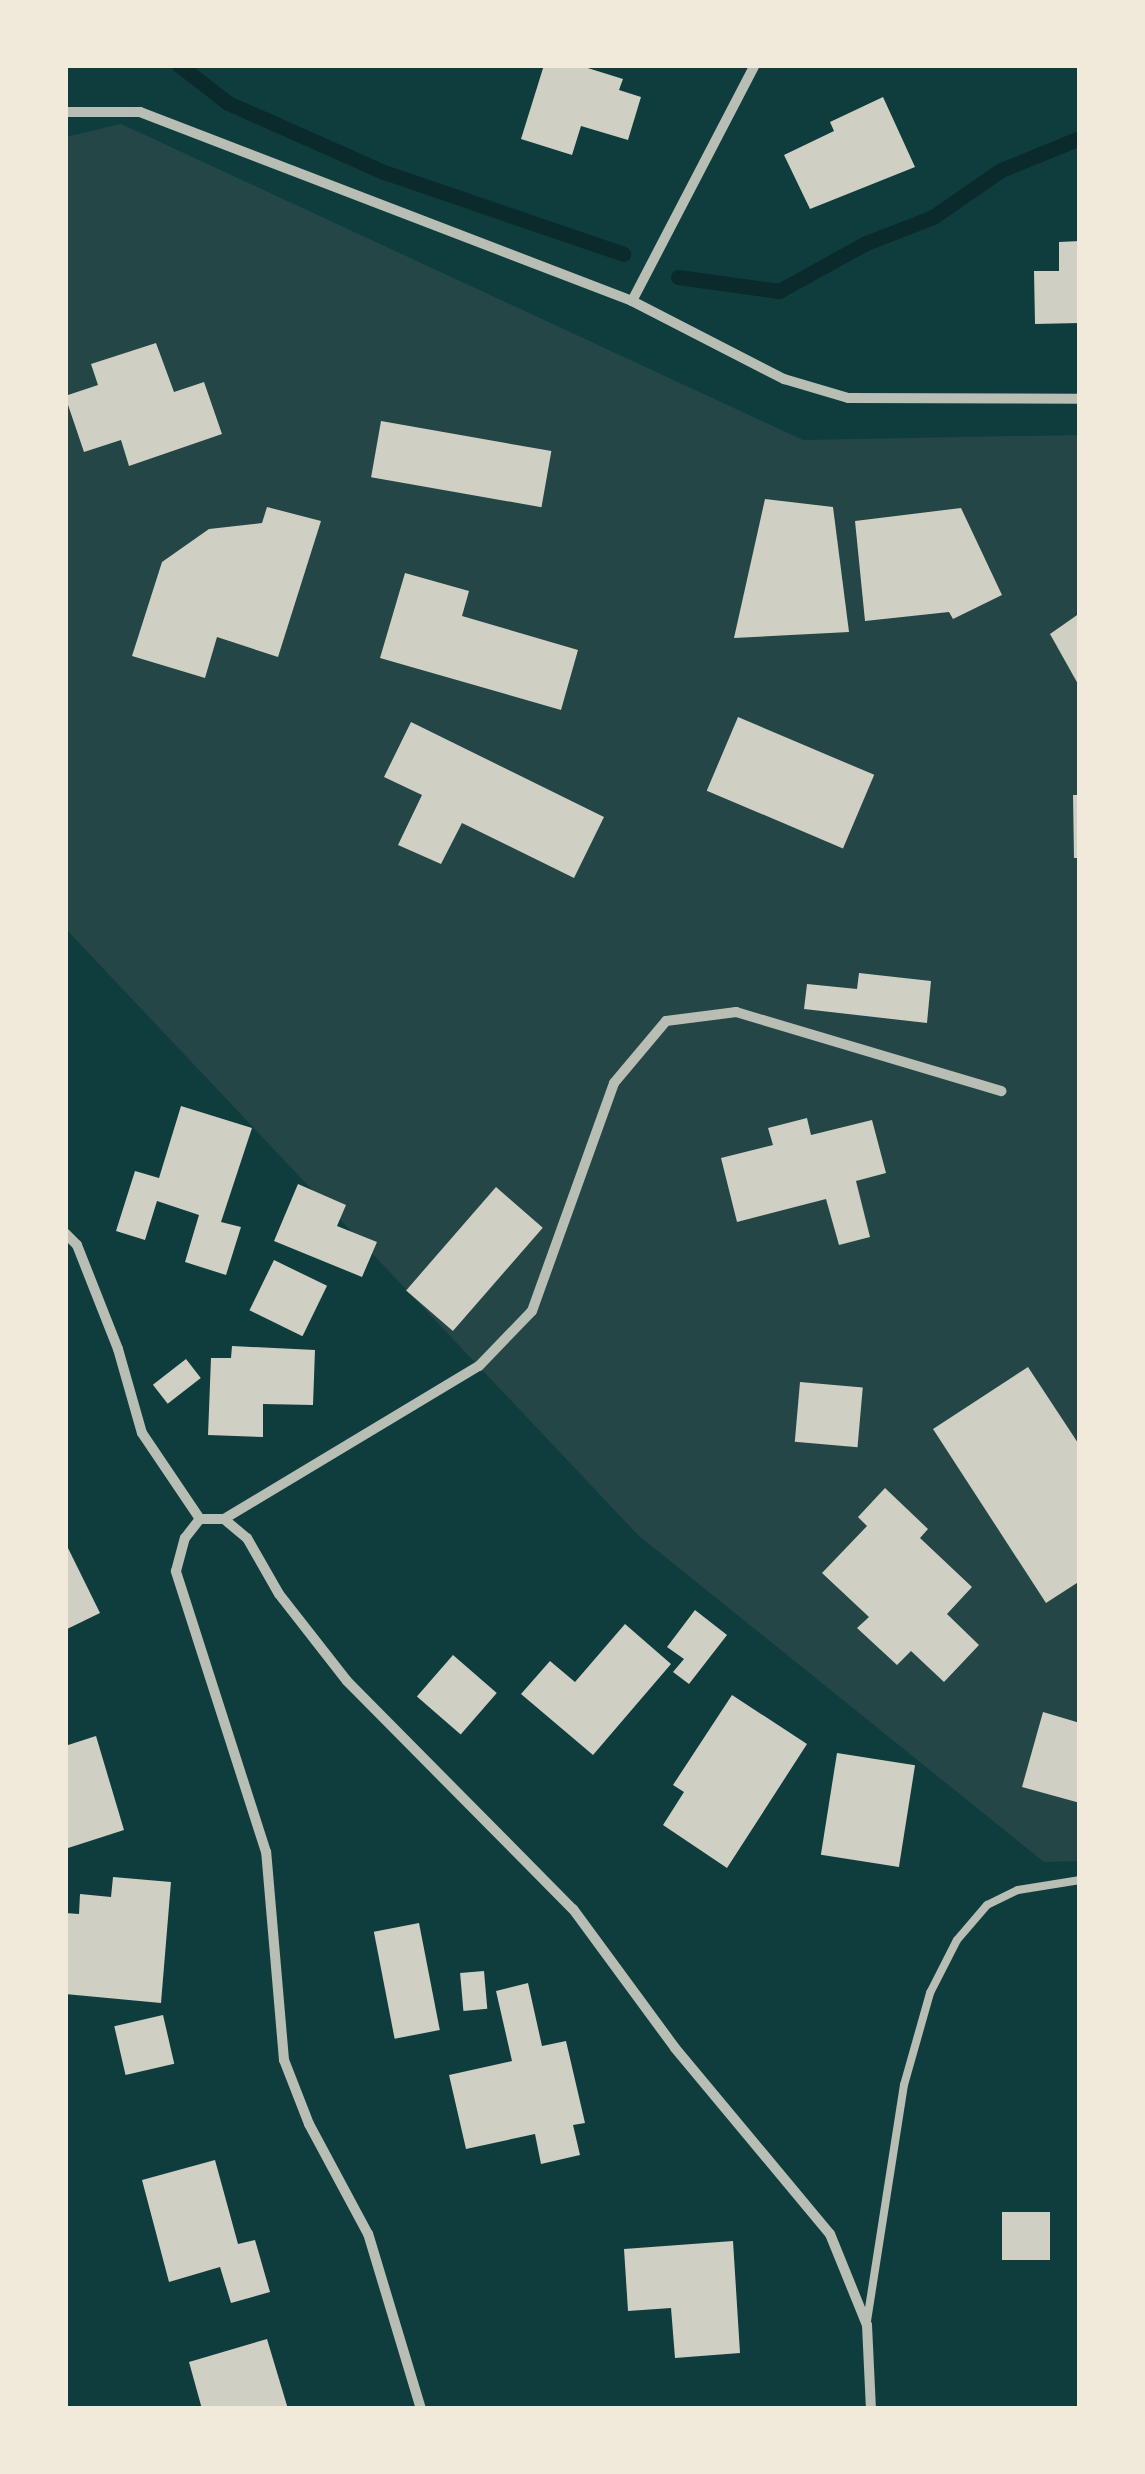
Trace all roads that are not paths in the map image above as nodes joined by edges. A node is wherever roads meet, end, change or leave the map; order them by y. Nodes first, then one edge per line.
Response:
1 (756, 65) edge
2 (65, 112) edge
3 (632, 300) junction
4 (1080, 399) edge
5 (1001, 1091) dead end
6 (65, 1233) edge
7 (200, 1518) junction
8 (224, 1520) junction
9 (1080, 1880) edge
10 (866, 2325) junction
11 (421, 2409) edge
12 (871, 2409) edge

1 - 3 street
2 - 3 street
3 - 4 street
5 - 8 street
6 - 7 street
7 - 8 street
7 - 11 street
8 - 10 street
9 - 10 lane
10 - 12 street

